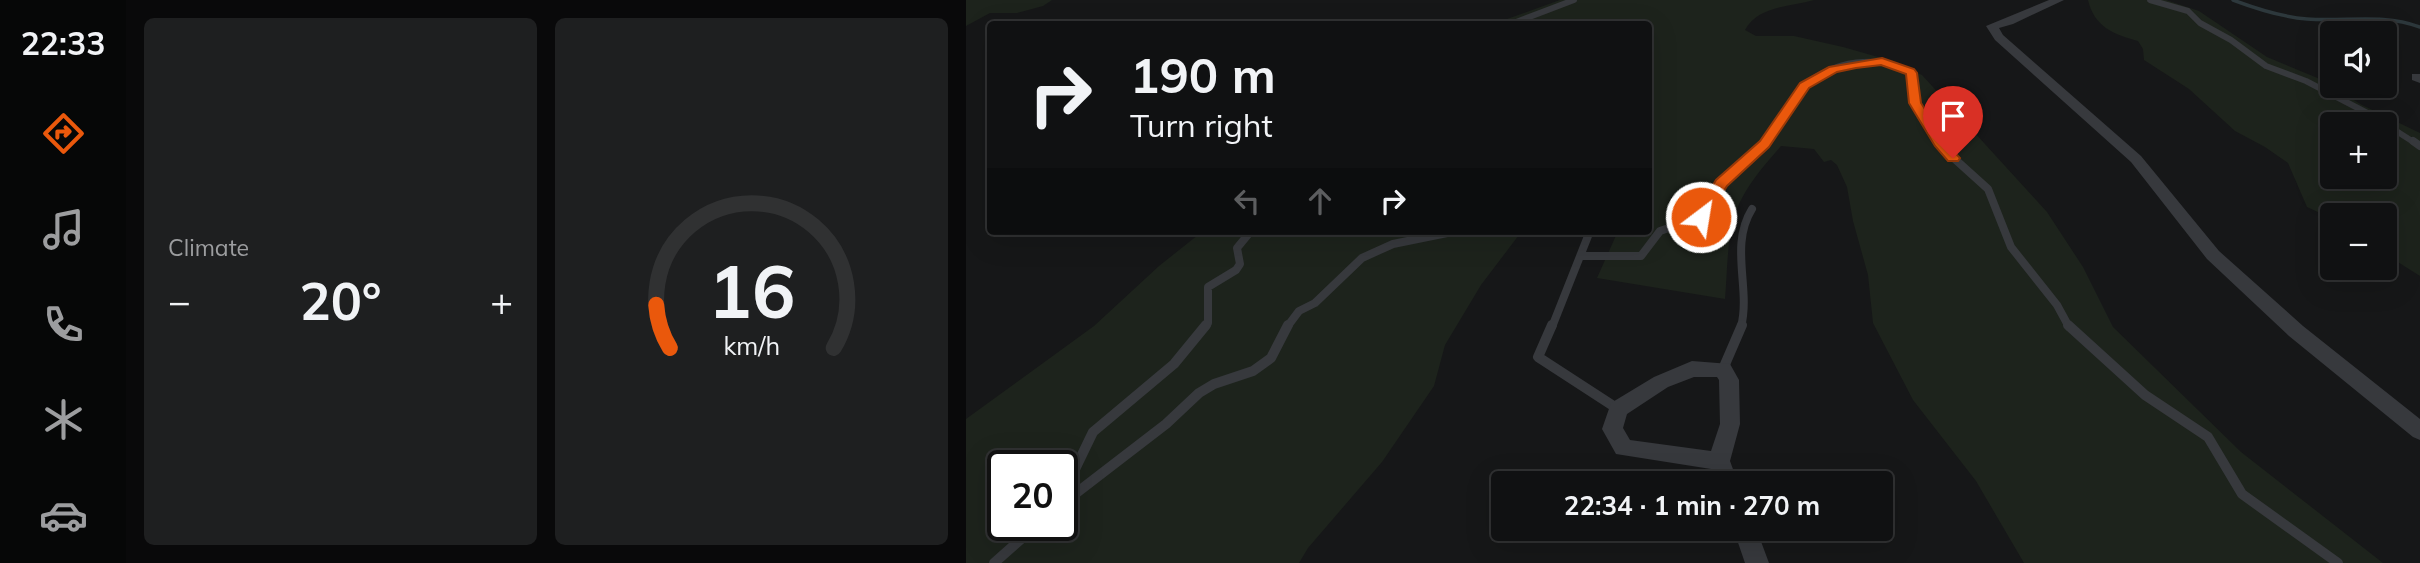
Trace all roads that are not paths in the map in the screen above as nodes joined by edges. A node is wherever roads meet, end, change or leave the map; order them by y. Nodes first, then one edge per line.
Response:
1 (1574, 0) edge
2 (2058, 0) edge
3 (2150, 0) edge
4 (1520, 21) edge
5 (2420, 146) edge
6 (1752, 209) dead end
7 (1248, 235) edge
8 (1437, 235) edge
9 (1589, 235) edge
10 (1582, 256) junction
11 (1723, 369) junction
12 (1618, 409) junction
13 (2420, 431) edge
14 (1719, 461) junction
15 (1078, 463) edge
16 (1723, 471) edge
17 (1078, 492) edge
18 (1019, 541) edge
19 (1749, 541) edge
20 (994, 563) edge
21 (1757, 563) edge
22 (2338, 563) edge

1 - 4 lane
2 - 13 street
3 - 5 lane
6 - 11 lane
7 - 15 lane
8 - 17 lane
9 - 10 lane
10 - 12 lane
10 - 22 lane
11 - 12 street
11 - 14 street
12 - 14 street
14 - 16 street
18 - 20 lane
19 - 21 street

